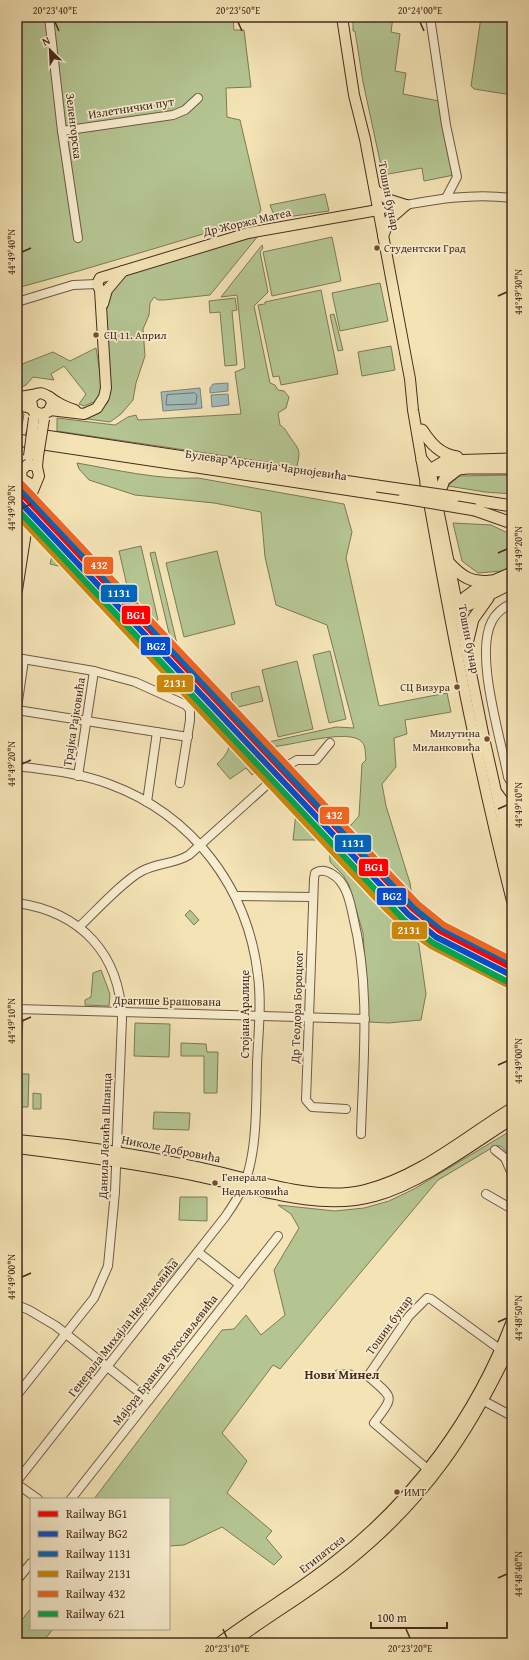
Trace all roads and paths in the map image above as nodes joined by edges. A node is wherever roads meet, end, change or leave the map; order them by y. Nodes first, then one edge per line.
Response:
1 (49, 17) edge
2 (342, 17) edge
3 (430, 17) edge
4 (198, 98) dead end
5 (62, 131) junction
6 (375, 190) junction
7 (446, 198) junction
8 (512, 198) edge
9 (406, 205) junction
10 (378, 210) junction
11 (365, 213) junction
12 (382, 232) junction
13 (78, 238) dead end
14 (103, 284) junction
15 (17, 302) edge
16 (410, 379) junction
17 (35, 395) junction
18 (50, 397) junction
19 (17, 398) edge
20 (17, 404) edge
21 (40, 413) junction
22 (86, 413) junction
23 (422, 430) junction
24 (17, 432) edge
25 (17, 440) edge
26 (468, 459) junction
27 (512, 459) edge
28 (422, 460) junction
29 (26, 468) edge
30 (512, 468) edge
31 (460, 469) junction
32 (430, 470) junction
33 (272, 474) junction
34 (426, 484) junction
35 (17, 490) edge
36 (437, 500) junction
37 (512, 502) edge
38 (476, 506) junction
39 (512, 506) edge
40 (21, 508) junction
41 (512, 515) edge
42 (512, 523) edge
43 (17, 532) edge
44 (449, 563) junction
45 (512, 573) edge
46 (497, 580) junction
47 (512, 583) edge
48 (17, 590) edge
49 (492, 594) junction
50 (447, 596) junction
51 (512, 603) edge
52 (458, 604) junction
53 (451, 616) junction
54 (466, 648) junction
55 (21, 659) edge
56 (94, 671) junction
57 (17, 709) edge
58 (86, 720) junction
59 (157, 732) junction
60 (188, 737) junction
61 (330, 743) dead end
62 (17, 766) edge
63 (78, 776) junction
64 (180, 783) dead end
65 (512, 784) edge
66 (495, 789) junction
67 (147, 802) junction
68 (512, 814) edge
69 (503, 828) edge
70 (505, 843) edge
71 (201, 846) junction
72 (512, 863) edge
73 (236, 896) junction
74 (313, 897) junction
75 (512, 901) edge
76 (17, 903) edge
77 (79, 927) junction
78 (17, 1009) edge
79 (122, 1012) junction
80 (259, 1016) junction
81 (309, 1018) junction
82 (365, 1019) junction
83 (512, 1108) edge
84 (346, 1109) dead end
85 (512, 1119) edge
86 (361, 1134) dead end
87 (17, 1140) edge
88 (17, 1148) edge
89 (495, 1150) dead end
90 (117, 1156) junction
91 (512, 1174) edge
92 (245, 1182) junction
93 (486, 1194) dead end
94 (512, 1209) edge
95 (278, 1236) dead end
96 (198, 1252) junction
97 (240, 1285) junction
98 (17, 1305) edge
99 (512, 1320) edge
100 (66, 1334) junction
101 (512, 1343) edge
102 (503, 1352) junction
103 (108, 1367) junction
104 (17, 1395) edge
105 (149, 1400) junction
106 (484, 1401) junction
107 (512, 1416) edge
108 (431, 1472) junction
109 (17, 1482) edge
110 (37, 1498) edge
111 (72, 1498) edge
112 (30, 1564) edge
113 (17, 1580) edge
114 (219, 1643) edge
115 (232, 1643) edge

1 - 5 street, Зеленгорска
2 - 6 main road, Тошин бунар
3 - 7 street
4 - 5 street, Излетнички пут
5 - 13 street, Зеленгорска
6 - 9 main road
6 - 10 main road, Тошин бунар
6 - 11 main road
7 - 8 street
7 - 9 street
9 - 10 street
9 - 12 main road
10 - 11 main road, Др Жоржа Матеа
10 - 12 main road, Тошин бунар
11 - 12 main road
11 - 14 main road, Др Жоржа Матеа
12 - 16 main road, Тошин бунар
14 - 15 street
14 - 22 main road
16 - 23 main road, Тошин бунар
16 - 28 main road, Тошин бунар
17 - 18 main road
17 - 19 highway
17 - 21 main road
18 - 21 main road
18 - 22 main road
20 - 21 highway
21 - 22 main road
21 - 29 main road, bridge
23 - 26 highway
23 - 32 main road, Тошин бунар
24 - 33 highway, Булевар Арсенија Чарнојевића
25 - 33 highway, Булевар Арсенија Чарнојевића
26 - 27 highway
26 - 32 highway
28 - 32 highway
28 - 34 main road, Тошин бунар
29 - 40 main road
29 - 48 main road
30 - 31 highway
31 - 32 highway
31 - 36 highway
32 - 34 highway
32 - 36 main road, Тошин бунар
33 - 38 highway, Булевар Арсенија Чарнојевића, bridge
33 - 38 highway, Булевар Арсенија Чарнојевића, bridge
34 - 50 main road, Тошин бунар
35 - 40 main road
36 - 44 main road, Тошин бунар
37 - 38 highway
38 - 39 highway, Булевар Арсенија Чарнојевића
38 - 41 highway, Булевар Арсенија Чарнојевића
38 - 42 highway
40 - 43 main road
44 - 46 highway
44 - 52 main road, Тошин бунар
45 - 46 highway
46 - 52 highway
47 - 49 highway
49 - 52 highway
49 - 54 highway
50 - 52 highway
50 - 53 main road, Тошин бунар
51 - 65 street
52 - 53 highway
52 - 54 main road, Тошин бунар
53 - 69 main road, Тошин бунар
54 - 66 main road, Тошин бунар
55 - 56 street
55 - 57 street
56 - 58 street, Трајка Рајковића
56 - 60 street
57 - 58 street
58 - 59 street
58 - 63 street, Трајка Рајковића
59 - 60 street
59 - 67 street
60 - 64 street
61 - 71 street
62 - 63 street, Стојана Аралице
63 - 67 street, Стојана Аралице
66 - 68 main road
66 - 69 main road, Тошин бунар
67 - 71 street, Стојана Аралице
69 - 70 main road, Тошин бунар
70 - 72 main road, Тошин бунар
70 - 75 main road, Тошин бунар
71 - 73 street, Стојана Аралице
71 - 77 street
73 - 74 street
73 - 80 street, Стојана Аралице
74 - 81 street, Др Теодора Бороцког
74 - 82 street, Др Теодора Бороцког
76 - 77 street, Данила Лекића Шпанца
77 - 79 street, Данила Лекића Шпанца
78 - 79 street, Драгише Брашована
79 - 80 street, Драгише Брашована
79 - 90 street, Данила Лекића Шпанца
80 - 81 street, Драгише Брашована
80 - 92 street, Стојана Аралице
81 - 82 street, Драгише Брашована
81 - 84 street, Др Теодора Бороцког
82 - 86 street
83 - 92 main road, Николе Добровића
85 - 92 main road, Николе Добровића
87 - 90 main road, Николе Добровића
88 - 90 main road, Николе Добровића
89 - 91 street
90 - 92 main road, Николе Добровића
90 - 100 street, Данила Лекића Шпанца
92 - 96 street, Генерала Михајла Недељковића
93 - 94 street
95 - 97 street, Мајора Бранка Вукосављевића
96 - 97 street
96 - 103 street, Генерала Михајла Недељковића
97 - 105 street, Мајора Бранка Вукосављевића
98 - 100 street
99 - 102 main road
100 - 103 street
100 - 104 street, Данила Лекића Шпанца
101 - 102 main road
102 - 106 main road
102 - 108 main road
102 - 108 street, Тошин бунар
103 - 105 street
103 - 109 street, Генерала Михајла Недељковића
105 - 111 street, Мајора Бранка Вукосављевића
106 - 107 street
106 - 108 main road
108 - 114 main road, Египатска
108 - 115 main road, Египатска
109 - 110 street
112 - 113 street

